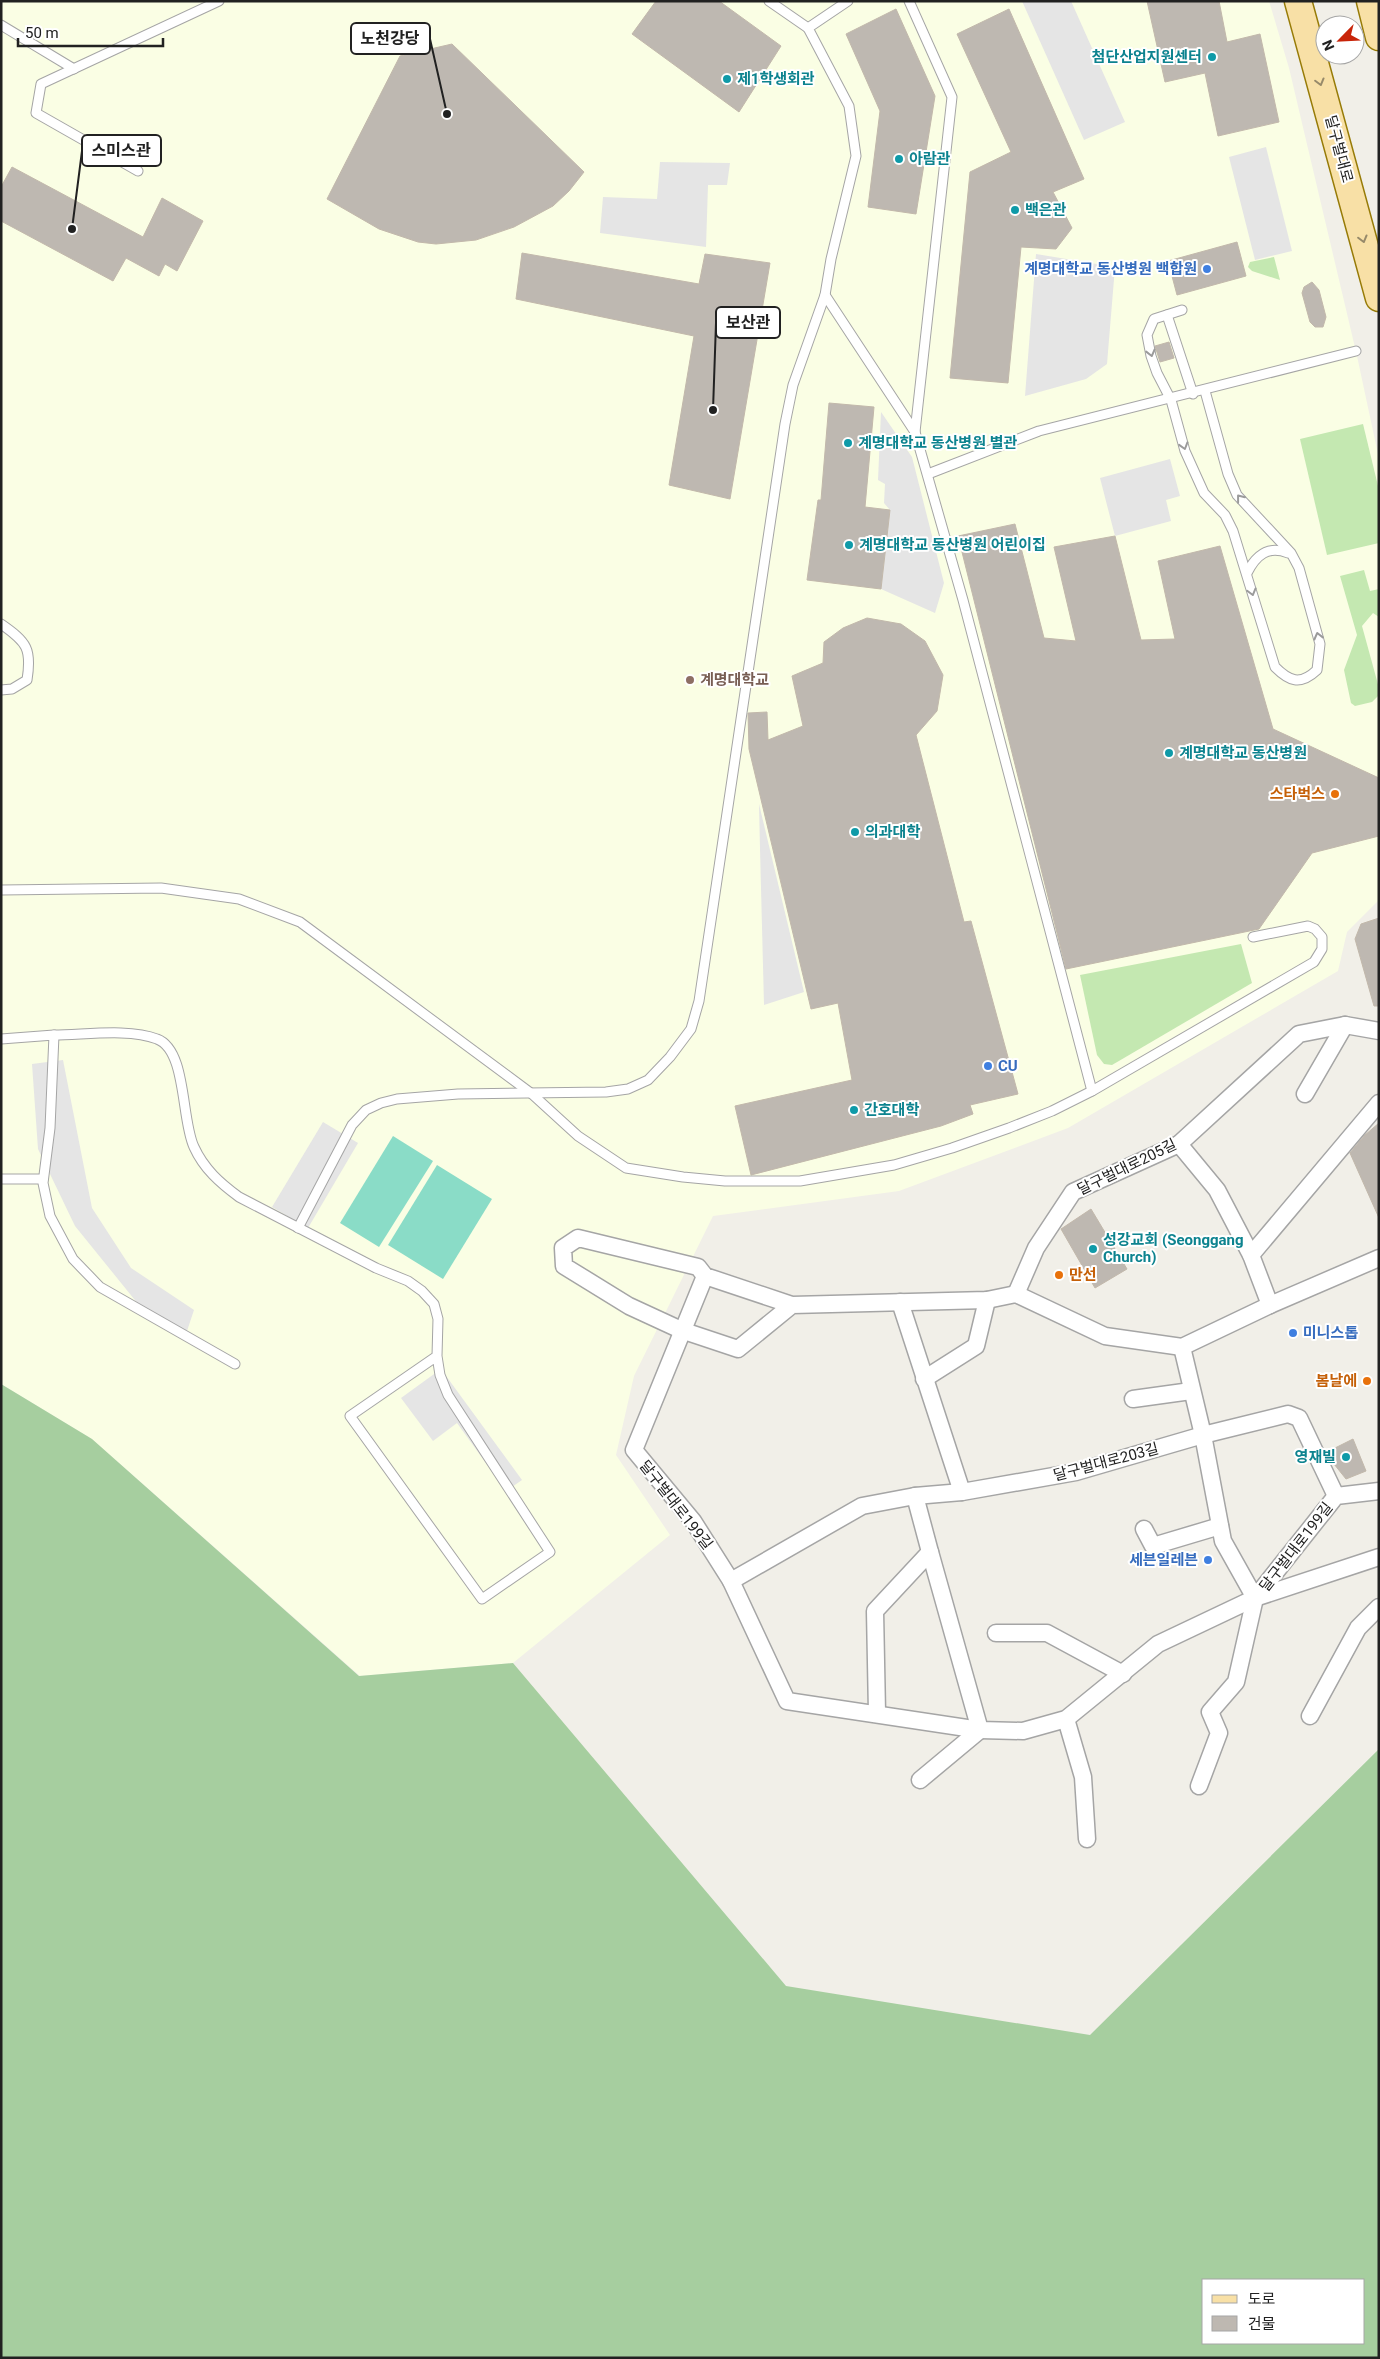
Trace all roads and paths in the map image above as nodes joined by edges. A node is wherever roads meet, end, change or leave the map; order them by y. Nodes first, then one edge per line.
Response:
1 (219, 1) edge
2 (770, 1) edge
3 (848, 1) edge
4 (909, 1) edge
5 (1298, 1) edge
6 (1370, 1) edge
7 (1, 25) edge
8 (808, 28) junction
9 (1379, 37) edge
10 (74, 68) junction
11 (138, 171) dead end
12 (825, 295) junction
13 (1379, 298) edge
14 (1182, 310) dead end
15 (1167, 314) junction
16 (1356, 351) dead end
17 (1205, 391) junction
18 (1193, 394) junction
19 (1171, 400) junction
20 (914, 432) junction
21 (928, 474) junction
22 (1291, 554) junction
23 (1247, 572) junction
24 (1, 624) edge
25 (1, 690) edge
26 (1, 890) edge
27 (1253, 937) dead end
28 (1345, 1025) junction
29 (1379, 1031) edge
30 (54, 1036) junction
31 (1, 1039) edge
32 (1092, 1091) junction
33 (532, 1094) junction
34 (1304, 1094) dead end
35 (1379, 1103) edge
36 (1179, 1144) junction
37 (1, 1179) edge
38 (43, 1179) junction
39 (298, 1228) junction
40 (1251, 1255) junction
41 (1379, 1259) edge
42 (706, 1276) junction
43 (1016, 1294) junction
44 (987, 1300) junction
45 (900, 1302) junction
46 (1270, 1305) junction
47 (792, 1306) junction
48 (681, 1330) junction
49 (1182, 1347) junction
50 (437, 1356) junction
51 (235, 1364) dead end
52 (924, 1378) junction
53 (1191, 1391) junction
54 (1133, 1399) dead end
55 (1203, 1434) junction
56 (1379, 1490) edge
57 (962, 1492) junction
58 (915, 1496) junction
59 (1336, 1496) junction
60 (1220, 1526) junction
61 (1144, 1529) dead end
62 (930, 1552) junction
63 (1379, 1557) edge
64 (731, 1581) junction
65 (1255, 1598) junction
66 (1379, 1607) edge
67 (996, 1633) dead end
68 (1123, 1674) junction
69 (877, 1713) junction
70 (1310, 1716) dead end
71 (1066, 1719) junction
72 (980, 1730) junction
73 (920, 1780) dead end
74 (1199, 1786) dead end
75 (1087, 1839) dead end

1 - 10 lane
2 - 8 lane
3 - 8 lane
4 - 20 lane
5 -> 13 main road, 달구벌대로
6 - 9 main road
7 - 10 lane
8 - 12 lane
10 - 11 lane
12 - 20 lane
12 - 33 lane
14 - 15 lane
15 - 18 lane
15 -> 19 lane
16 - 17 lane
17 - 18 lane
22 -> 17 lane
18 - 19 lane
19 - 21 lane
19 -> 23 lane
20 - 21 lane
21 - 32 lane
22 - 23 lane
23 -> 22 lane
24 - 25 lane
26 - 33 lane
27 - 32 lane
28 - 29 street, 달구벌대로205길
28 - 34 street
28 - 36 street, 달구벌대로205길
30 - 31 lane
30 - 38 lane
30 - 39 lane
32 - 33 lane
33 - 39 lane
35 - 40 street
36 - 40 street
36 - 43 street, 달구벌대로205길
37 - 38 lane
38 - 51 lane
39 - 50 lane
40 - 46 street
41 - 46 street
42 - 47 street
42 - 48 street, 달구벌대로199길
42 - 48 street
43 - 44 street
43 - 49 street
44 - 45 street
44 - 52 street
45 - 47 street
45 - 52 street
46 - 49 street
47 - 48 street
48 - 64 street, 달구벌대로199길
49 - 53 street
50 - 50 lane
52 - 57 street
53 - 54 street
53 - 55 street
55 - 57 street, 달구벌대로203길
55 - 59 street, 달구벌대로199길
55 - 60 street, 달구벌대로199길
56 - 59 street, 달구벌대로199길
57 - 58 street, 달구벌대로203길
58 - 62 street
58 - 64 street, 달구벌대로203길
59 - 65 street, 달구벌대로199길
60 - 61 street
60 - 65 street, 달구벌대로199길
62 - 69 street
62 - 72 street
63 - 65 street, 달구벌대로199길
64 - 69 street, 달구벌대로199길
65 - 68 street, 달구벌대로199길
65 - 74 street, 달구벌대로199길
66 - 70 street
67 - 68 street
68 - 71 street, 달구벌대로199길
69 - 72 street, 달구벌대로199길
71 - 72 street, 달구벌대로199길
71 - 75 street
72 - 73 street

